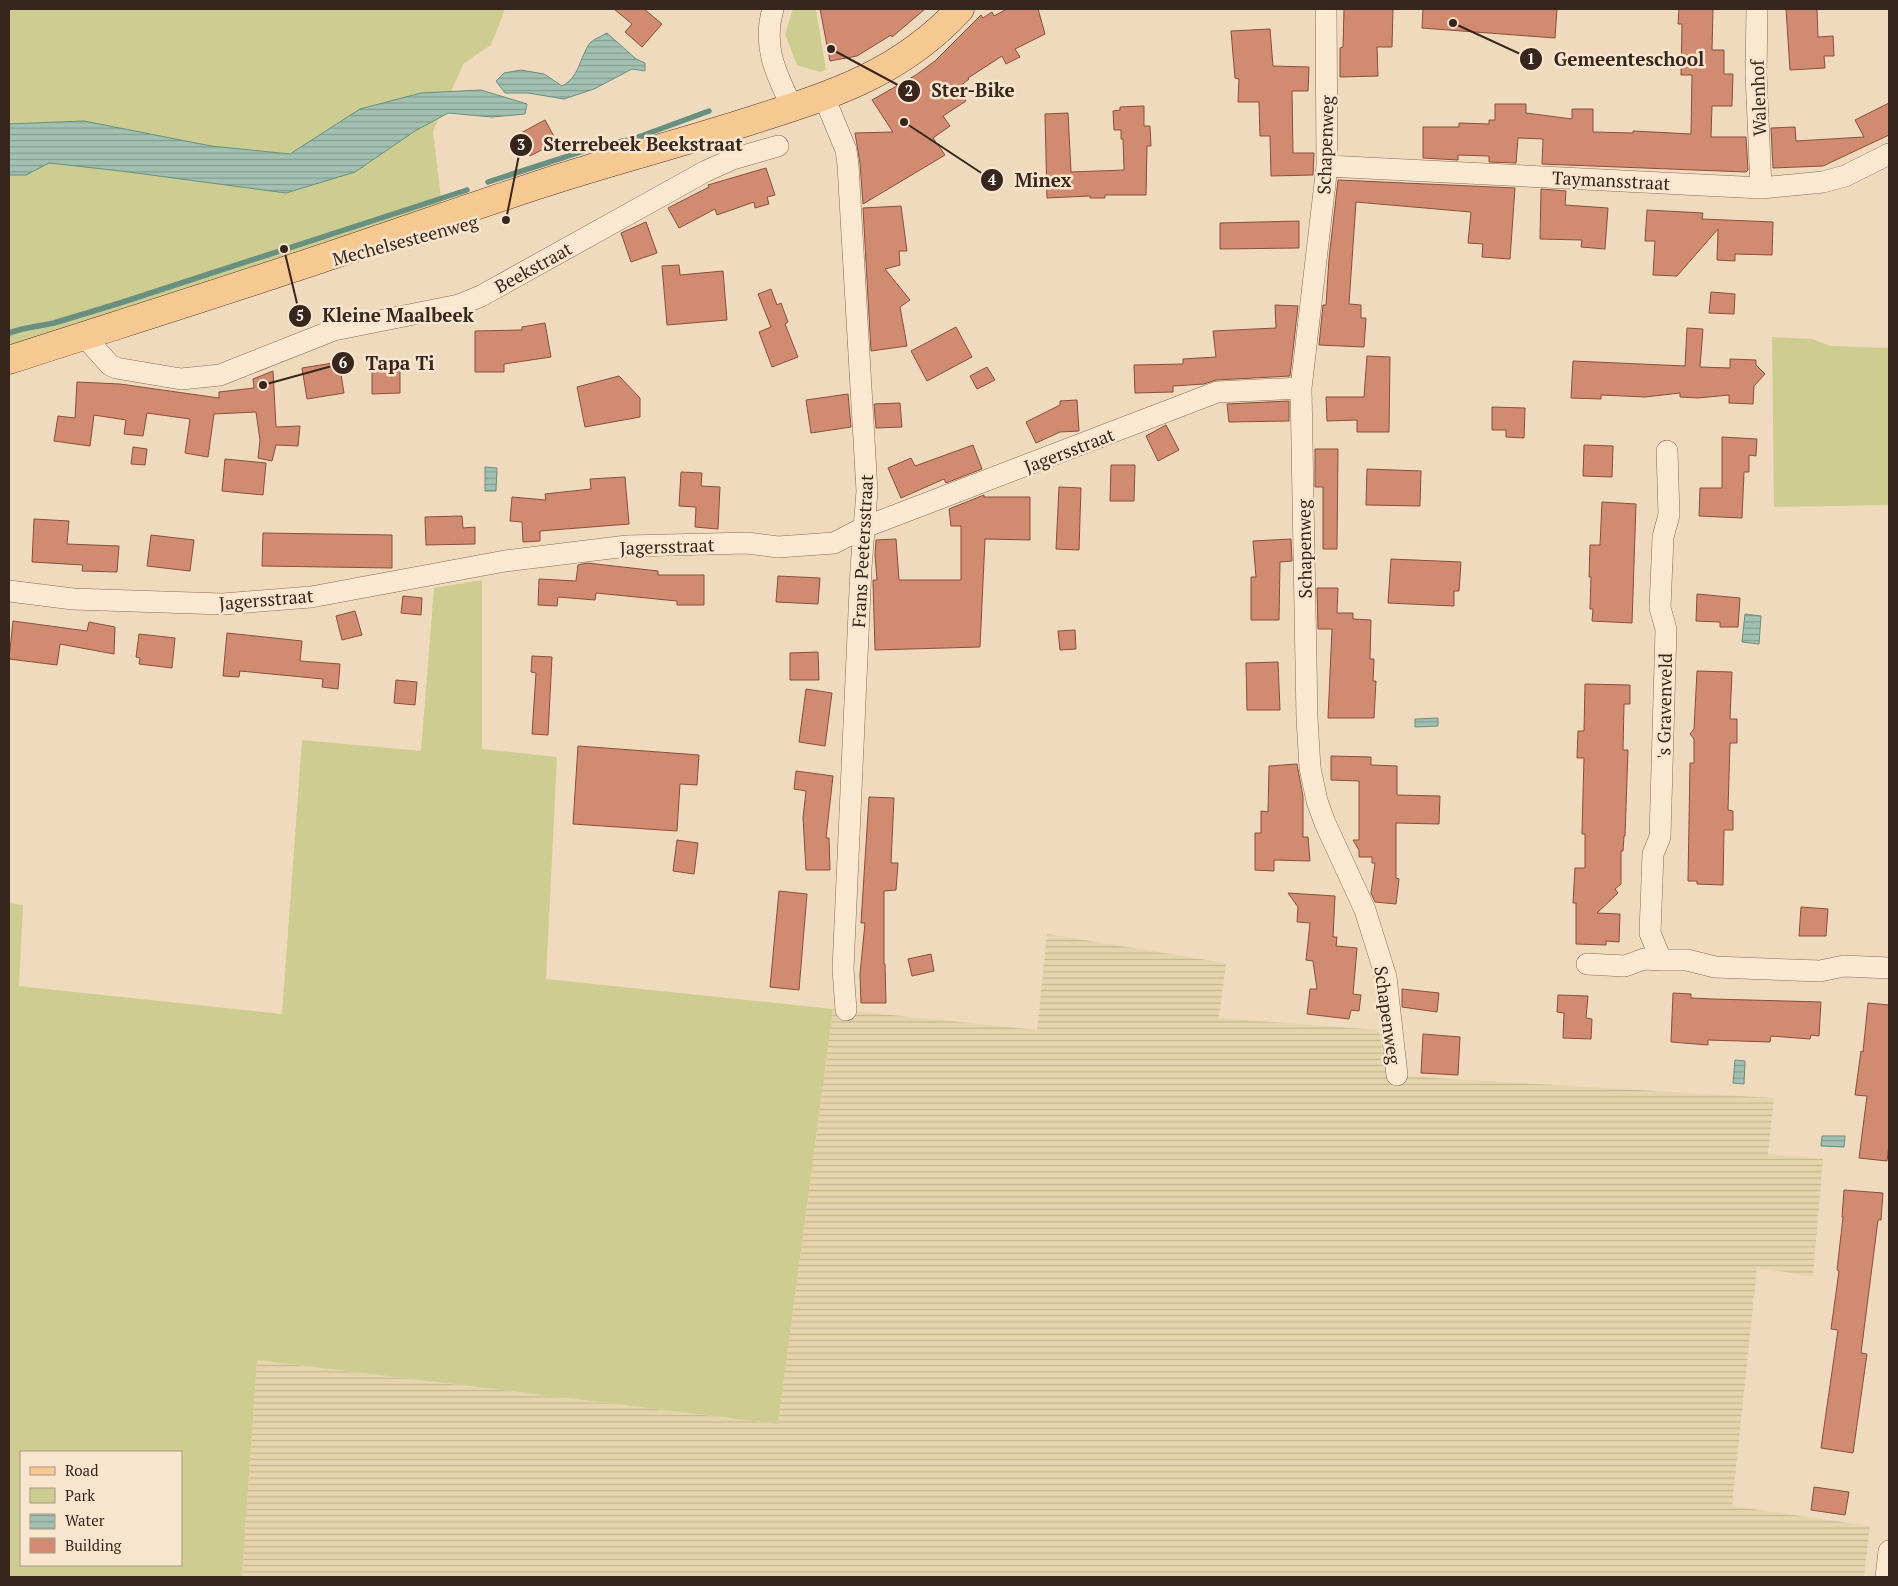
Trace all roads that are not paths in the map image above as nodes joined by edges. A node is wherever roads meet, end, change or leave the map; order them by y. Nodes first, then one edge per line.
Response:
1 (773, 9) edge
2 (960, 9) edge
3 (1326, 9) edge
4 (1757, 9) edge
5 (824, 97) junction
6 (792, 107) junction
7 (778, 146) dead end
8 (1889, 154) edge
9 (1327, 166) junction
10 (1761, 188) junction
11 (84, 336) junction
12 (9, 360) edge
13 (1302, 388) junction
14 (1667, 451) dead end
15 (865, 527) junction
16 (9, 591) edge
17 (1662, 960) junction
18 (1587, 964) dead end
19 (1889, 968) edge
20 (846, 1010) dead end
21 (1397, 1075) dead end
22 (1889, 1551) edge
23 (1886, 1577) edge

1 - 6 street
2 - 5 main road, Mechelsesteenweg
3 - 9 street, Schapenweg
4 - 10 street, Walenhof
5 - 6 main road, Mechelsesteenweg
5 - 15 street, Frans Peetersstraat
6 - 11 main road, Mechelsesteenweg
7 - 11 street, Beekstraat
8 - 10 street, Taymansstraat
9 - 10 street, Taymansstraat
9 - 13 street, Schapenweg
11 - 12 main road, Mechelsesteenweg
13 - 15 street, Jagersstraat
13 - 21 street, Schapenweg
14 - 17 street, 's Gravenveld
15 - 16 street, Jagersstraat
15 - 20 street, Frans Peetersstraat
17 - 18 street
17 - 19 street
22 - 23 street

